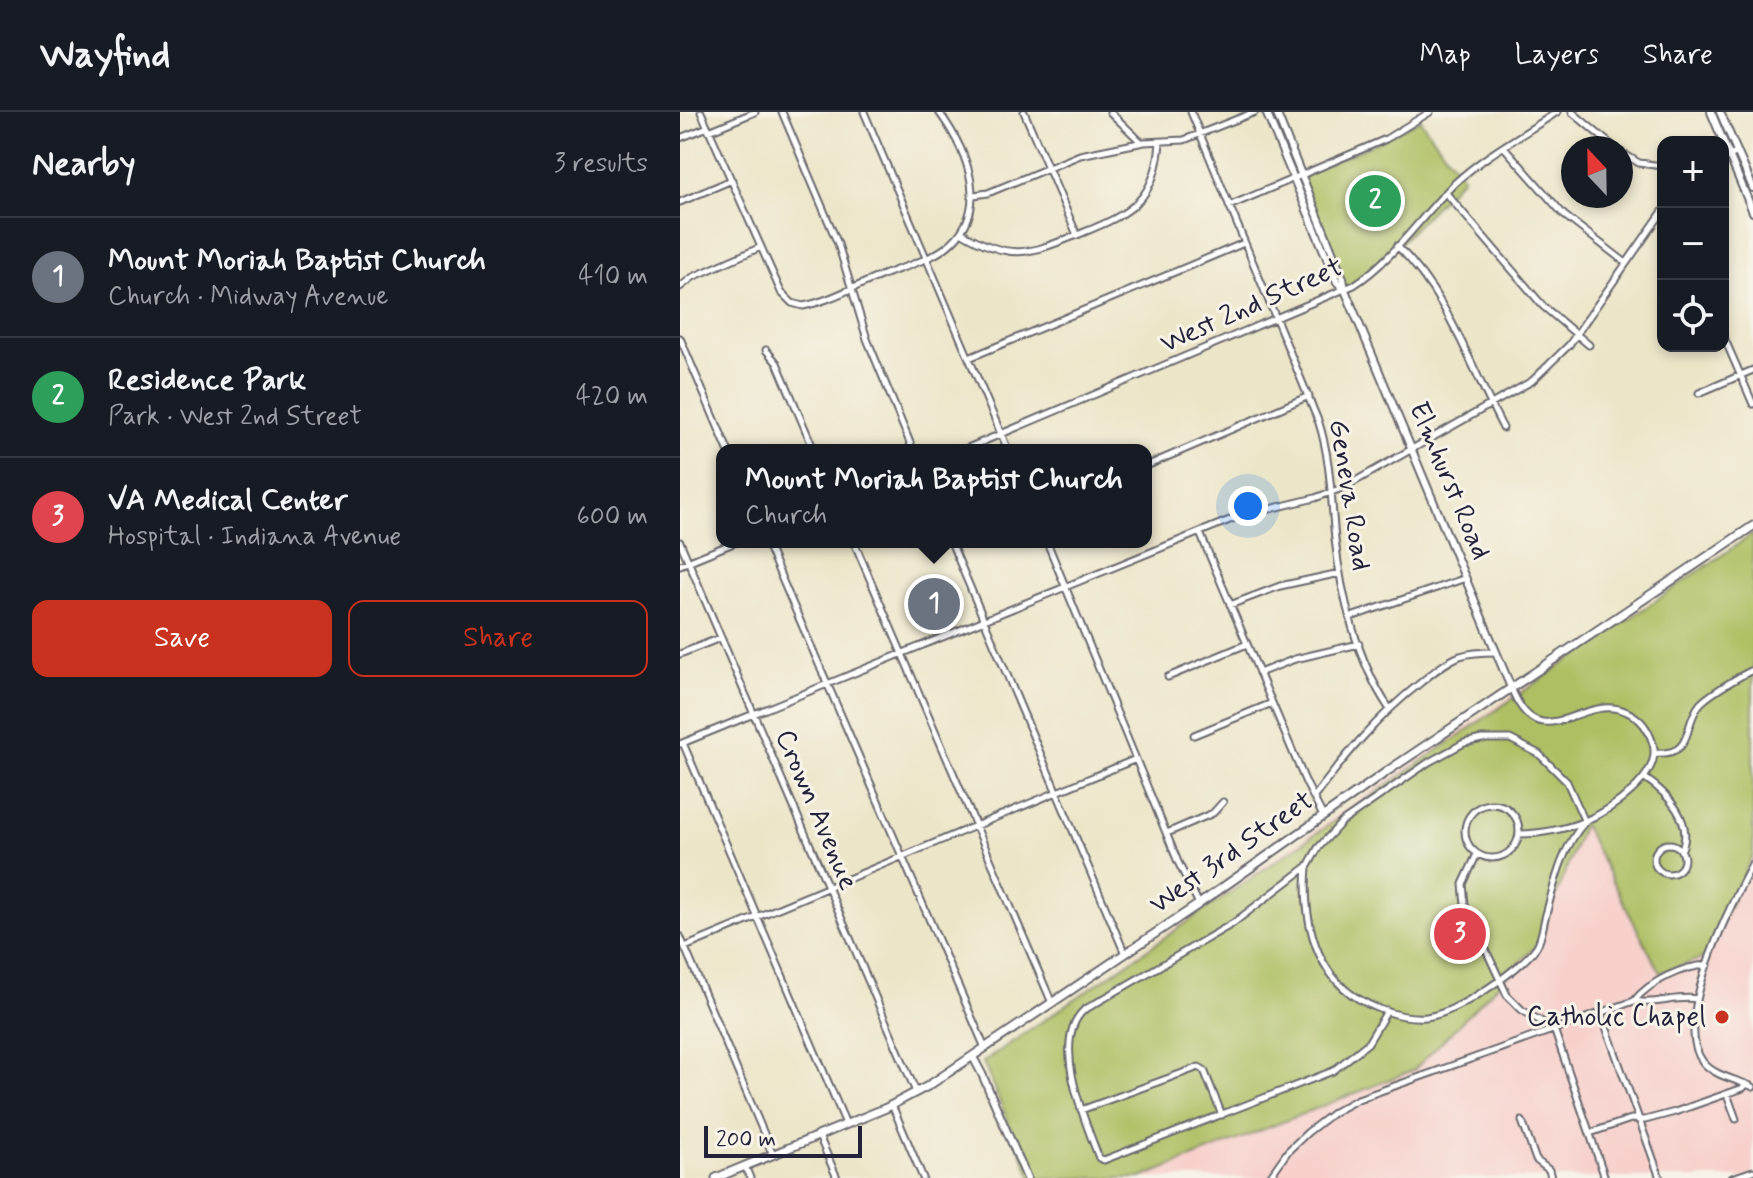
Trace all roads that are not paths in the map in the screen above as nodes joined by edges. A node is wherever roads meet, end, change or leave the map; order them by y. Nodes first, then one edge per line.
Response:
1 (701, 112) edge
2 (755, 112) edge
3 (782, 112) edge
4 (864, 112) edge
5 (939, 112) edge
6 (1024, 112) edge
7 (1110, 112) edge
8 (1191, 112) edge
9 (1255, 112) edge
10 (1266, 112) edge
11 (1276, 112) edge
12 (1430, 112) edge
13 (1557, 112) edge
14 (1572, 112) edge
15 (1711, 112) edge
16 (1720, 112) edge
17 (709, 129) junction
18 (1200, 134) junction
19 (1601, 136) edge
20 (1720, 136) edge
21 (680, 138) edge
22 (1733, 141) junction
23 (1142, 142) junction
24 (1160, 142) junction
25 (1729, 143) edge
26 (1504, 147) junction
27 (1738, 152) junction
28 (1729, 156) edge
29 (1633, 159) edge
30 (1729, 163) edge
31 (1657, 165) edge
32 (1048, 168) junction
33 (1297, 177) junction
34 (732, 180) junction
35 (1753, 188) edge
36 (1446, 193) junction
37 (974, 195) junction
38 (680, 202) edge
39 (1229, 206) junction
40 (1753, 212) edge
41 (1657, 219) edge
42 (961, 232) junction
43 (1077, 235) junction
44 (1244, 243) junction
45 (1397, 246) junction
46 (761, 247) junction
47 (925, 258) junction
48 (1626, 263) junction
49 (680, 287) edge
50 (852, 288) junction
51 (1345, 290) junction
52 (1277, 319) junction
53 (1576, 335) junction
54 (680, 338) edge
55 (1589, 345) dead end
56 (1729, 348) edge
57 (766, 350) dead end
58 (969, 358) junction
59 (1753, 370) edge
60 (1741, 375) junction
61 (1699, 393) dead end
62 (1309, 396) junction
63 (1753, 404) edge
64 (1491, 405) junction
65 (1503, 428) dead end
66 (1001, 434) junction
67 (725, 444) edge
68 (811, 444) edge
69 (911, 444) edge
70 (977, 444) edge
71 (1005, 444) edge
72 (1412, 450) junction
73 (1152, 463) edge
74 (1332, 492) junction
75 (1753, 526) edge
76 (1200, 533) junction
77 (680, 542) edge
78 (721, 548) edge
79 (769, 548) edge
80 (857, 548) edge
81 (954, 548) edge
82 (1049, 548) edge
83 (688, 561) junction
84 (680, 565) edge
85 (1340, 573) junction
86 (1466, 578) junction
87 (1066, 588) junction
88 (1230, 605) junction
89 (1351, 617) junction
90 (984, 620) junction
91 (720, 638) junction
92 (1247, 644) junction
93 (1359, 644) junction
94 (1497, 652) junction
95 (902, 653) junction
96 (680, 654) edge
97 (1753, 670) edge
98 (1259, 673) junction
99 (1168, 677) dead end
100 (826, 684) junction
101 (1512, 690) junction
102 (1272, 703) junction
103 (1389, 708) junction
104 (753, 714) junction
105 (1194, 735) dead end
106 (681, 744) edge
107 (1655, 753) junction
108 (1136, 759) junction
109 (1645, 778) junction
110 (1056, 793) junction
111 (1314, 797) junction
112 (1223, 802) dead end
113 (1323, 816) junction
114 (1585, 822) junction
115 (975, 826) junction
116 (1167, 833) junction
117 (1520, 834) junction
118 (1681, 851) junction
119 (1477, 854) junction
120 (901, 857) junction
121 (1753, 863) edge
122 (1308, 866) junction
123 (828, 888) junction
124 (1199, 904) junction
125 (757, 917) junction
126 (680, 936) edge
127 (685, 947) junction
128 (1125, 955) junction
129 (1708, 965) junction
130 (1500, 982) junction
131 (1697, 999) junction
132 (1634, 1001) junction
133 (1053, 1004) junction
134 (1387, 1011) junction
135 (1601, 1013) junction
136 (1554, 1029) junction
137 (986, 1049) junction
138 (973, 1057) junction
139 (1746, 1084) junction
140 (1753, 1087) edge
141 (916, 1092) junction
142 (1726, 1094) junction
143 (892, 1105) junction
144 (1081, 1110) junction
145 (1222, 1115) junction
146 (1639, 1117) junction
147 (1736, 1119) dead end
148 (1522, 1121) dead end
149 (846, 1124) junction
150 (1590, 1133) junction
151 (819, 1136) junction
152 (773, 1155) junction
153 (745, 1166) junction
154 (1753, 1171) edge
155 (716, 1178) edge
156 (750, 1178) edge
157 (837, 1178) edge
158 (923, 1178) edge
159 (1027, 1178) edge
160 (1269, 1178) edge
161 (1551, 1178) edge
162 (1605, 1178) edge
163 (1660, 1178) edge
164 (1732, 1178) edge

1 - 17 street
2 - 17 street
3 - 50 street
4 - 47 street
5 - 37 street
6 - 32 street
7 - 23 street
8 - 18 street, Geneva Road
9 - 18 street
10 - 33 street, Elmhurst Road
11 - 33 street, Elmhurst Road
12 - 33 street
13 - 26 street, West 2nd Street
14 - 19 street
15 - 20 street
16 - 22 street
17 - 21 street
17 - 34 street
18 - 24 street
18 - 39 street, Geneva Road
22 - 25 street
22 - 27 street
23 - 24 street
23 - 32 street
24 - 43 street
26 - 36 street, West 2nd Street
26 - 48 street
27 - 28 street
27 - 35 street
29 - 31 street
30 - 40 street
32 - 37 street
32 - 43 street
33 - 39 street
33 - 51 street, Elmhurst Road
34 - 38 street
34 - 46 street
36 - 45 street, West 2nd Street
36 - 53 street
37 - 42 street
39 - 44 street, Geneva Road
41 - 48 street
42 - 43 street
42 - 47 street
44 - 52 street, Geneva Road
44 - 58 street
45 - 51 street, West 2nd Street
45 - 64 street
46 - 49 street
46 - 50 street
47 - 50 street
47 - 58 street
48 - 53 street
50 - 69 street
51 - 52 street, West 2nd Street
51 - 72 street, Elmhurst Road
52 - 62 street, Geneva Road
52 - 66 street, West 2nd Street
53 - 55 street
53 - 64 street
54 - 67 street
56 - 60 street
57 - 68 street
58 - 66 street
59 - 60 street
60 - 61 street
60 - 63 street
62 - 73 street
62 - 74 street, Geneva Road
64 - 65 street
64 - 72 street
66 - 70 street, West 2nd Street
66 - 71 street
72 - 74 street
72 - 86 street, Elmhurst Road
74 - 76 street
74 - 85 street, Geneva Road
75 - 101 main road, West 3rd Street
76 - 87 street
76 - 88 street
77 - 83 street, Crown Avenue
78 - 83 street
79 - 100 street
80 - 95 street
81 - 90 street
82 - 87 street
83 - 84 street
83 - 91 street, Crown Avenue
85 - 88 street
85 - 89 street, Geneva Road
86 - 89 street
86 - 94 street, Elmhurst Road
87 - 90 street
87 - 108 street
88 - 92 street
89 - 93 street, Geneva Road
90 - 95 street
90 - 110 street
91 - 96 street
91 - 104 street, Crown Avenue
92 - 98 street
92 - 99 street
93 - 98 street
93 - 103 street, Geneva Road
94 - 101 street, Elmhurst Road
94 - 103 street
95 - 100 street
95 - 115 street
97 - 107 street
98 - 102 street
100 - 104 street
100 - 120 street
101 - 107 street
101 - 113 main road, West 3rd Street
102 - 105 street
102 - 111 street
103 - 111 street
104 - 106 street
104 - 123 street, Crown Avenue
106 - 125 street
107 - 109 street
108 - 110 street
108 - 116 street
109 - 114 street
109 - 118 street
110 - 115 street
110 - 128 street
111 - 113 street
112 - 116 street
113 - 124 main road, West 3rd Street
114 - 117 street
114 - 122 street
114 - 130 street
115 - 120 street
115 - 133 street
116 - 124 street
117 - 119 street
117 - 119 street
118 - 118 street
119 - 130 street
120 - 123 street
120 - 137 street
121 - 129 street
122 - 134 street
122 - 144 street
123 - 125 street
123 - 141 street, Crown Avenue
124 - 128 main road, West 3rd Street
125 - 127 street
125 - 149 street
126 - 127 street
127 - 152 street
128 - 133 main road, West 3rd Street
129 - 131 street
129 - 132 street
130 - 134 street
130 - 136 street
131 - 132 street
131 - 139 street
132 - 135 street
133 - 137 main road, West 3rd Street
134 - 145 street
135 - 136 street
135 - 146 street
136 - 150 street
136 - 160 street
137 - 138 main road, West 3rd Street
138 - 141 main road, West 3rd Street
138 - 159 street
139 - 140 street
139 - 142 street
141 - 143 main road, West 3rd Street
142 - 146 street
142 - 147 street
143 - 149 main road, West 3rd Street
143 - 158 street
144 - 145 street
144 - 145 street
146 - 150 street
146 - 163 street
148 - 161 street
149 - 151 main road, West 3rd Street
150 - 162 street
151 - 152 main road, West 3rd Street
151 - 157 street
152 - 153 main road, West 3rd Street
153 - 155 main road, West 3rd Street
153 - 156 street
154 - 164 street

